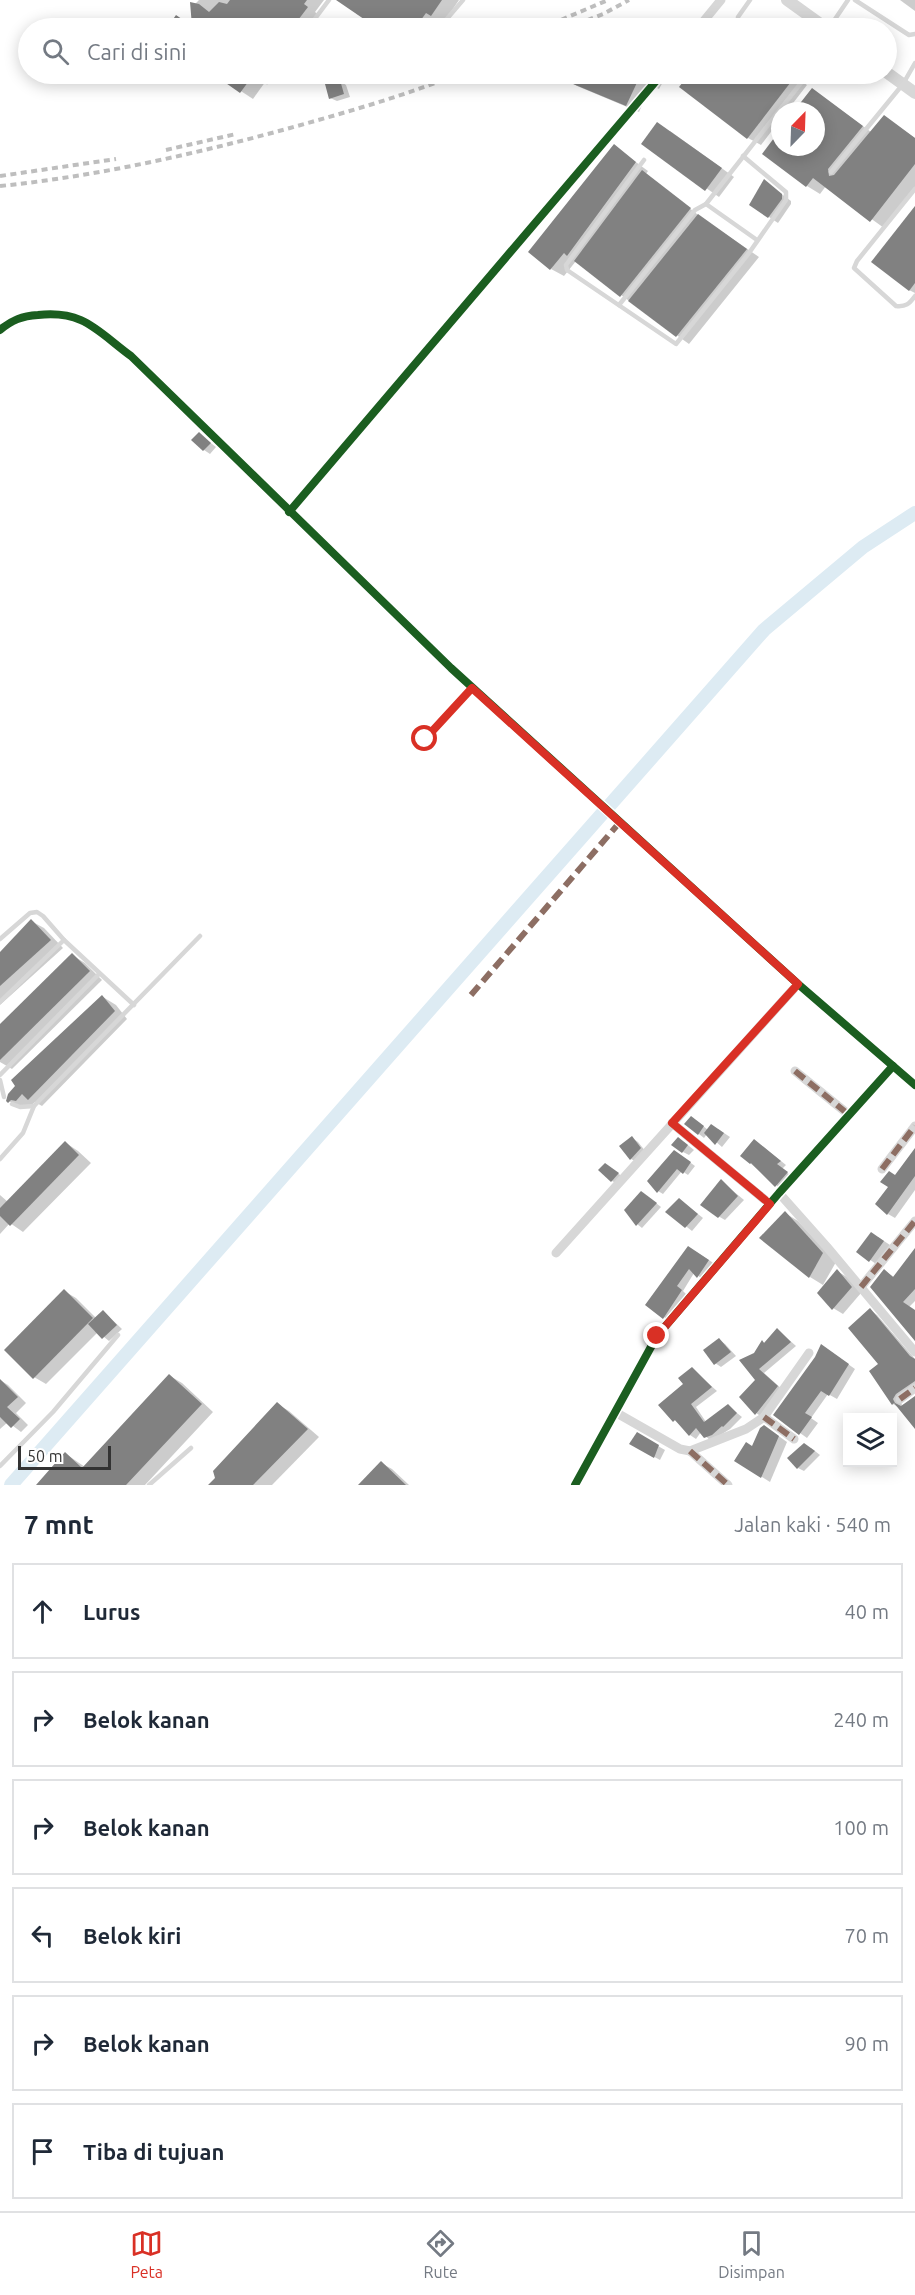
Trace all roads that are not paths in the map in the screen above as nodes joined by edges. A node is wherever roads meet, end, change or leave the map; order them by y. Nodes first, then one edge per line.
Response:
1 (329, 0) edge
2 (463, 0) edge
3 (721, 0) edge
4 (750, 0) edge
5 (787, 0) edge
6 (848, 0) edge
7 (855, 0) edge
8 (316, 18) edge
9 (448, 18) edge
10 (706, 18) edge
11 (738, 18) edge
12 (813, 18) edge
13 (835, 18) edge
14 (883, 18) edge
15 (897, 27) edge
16 (915, 34) edge
17 (915, 63) edge
18 (897, 80) edge
19 (654, 84) edge
20 (800, 84) edge
21 (903, 84) junction
22 (915, 93) edge
23 (743, 156) junction
24 (644, 160) dead end
25 (831, 172) dead end
26 (915, 189) edge
27 (706, 204) junction
28 (756, 240) junction
29 (915, 296) edge
30 (619, 305) junction
31 (0, 330) edge
32 (290, 513) junction
33 (472, 688) junction
34 (425, 739) dead end
35 (200, 936) dead end
36 (0, 939) edge
37 (63, 940) junction
38 (99, 974) junction
39 (798, 984) junction
40 (0, 1002) edge
41 (135, 1005) junction
42 (893, 1066) junction
43 (795, 1071) dead end
44 (0, 1075) edge
45 (0, 1080) edge
46 (915, 1085) edge
47 (4, 1097) dead end
48 (12, 1104) dead end
49 (34, 1106) junction
50 (848, 1114) junction
51 (672, 1123) junction
52 (915, 1126) edge
53 (0, 1159) edge
54 (882, 1169) dead end
55 (779, 1193) junction
56 (770, 1204) junction
57 (915, 1221) edge
58 (556, 1253) dead end
59 (861, 1287) junction
60 (118, 1335) dead end
61 (915, 1352) edge
62 (809, 1353) dead end
63 (915, 1388) edge
64 (900, 1399) dead end
65 (615, 1412) junction
66 (764, 1417) junction
67 (794, 1439) dead end
68 (191, 1448) dead end
69 (690, 1451) junction
70 (0, 1466) edge
71 (149, 1485) edge
72 (575, 1485) edge
73 (728, 1485) edge

1 - 8 lane
2 - 9 lane
3 - 10 street
4 - 11 lane
5 - 12 street
6 - 13 lane
7 - 14 lane
15 - 16 lane
17 - 21 lane
18 - 21 street
19 - 32 street
20 - 23 lane
21 - 22 street
21 - 25 lane
23 - 27 lane
23 - 28 lane
24 - 30 lane
26 - 29 lane
27 - 28 lane
27 - 30 lane
28 - 30 lane
31 - 32 street
32 - 33 street
33 - 34 lane
33 - 39 street
35 - 41 lane
36 - 37 lane
37 - 38 lane
37 - 40 lane
38 - 41 lane
38 - 44 lane
39 - 42 street
39 - 51 street
41 - 49 lane
42 - 46 street
42 - 50 street
43 - 50 street
45 - 47 lane
48 - 49 lane
49 - 53 lane
50 - 55 street
51 - 56 street
51 - 58 street
52 - 54 street
55 - 56 street
55 - 59 street
56 - 65 street
57 - 59 street
59 - 61 street
60 - 70 lane
62 - 66 street
63 - 64 street
65 - 69 street
65 - 72 street
66 - 67 street
66 - 69 street
68 - 71 lane
69 - 73 street

